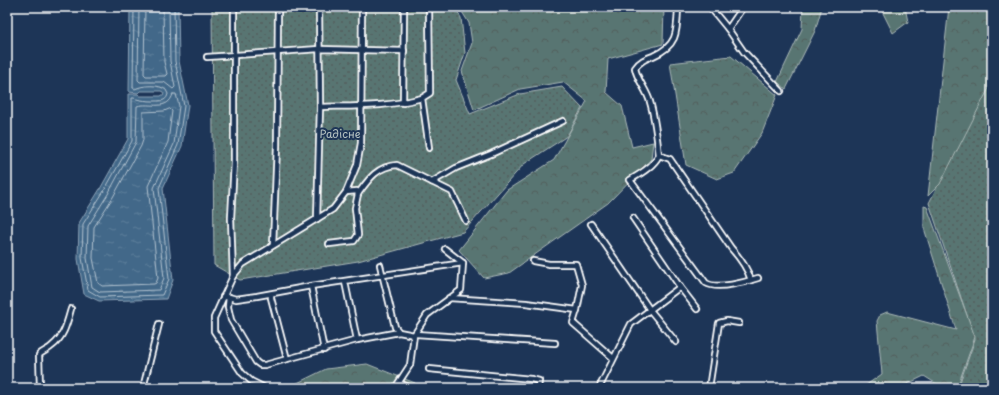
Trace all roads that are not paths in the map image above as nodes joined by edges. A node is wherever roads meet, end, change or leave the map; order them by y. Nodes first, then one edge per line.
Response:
1 (234, 7) edge
2 (278, 7) edge
3 (319, 7) edge
4 (362, 7) edge
5 (404, 7) edge
6 (429, 7) edge
7 (678, 7) edge
8 (710, 7) edge
9 (743, 7) edge
10 (728, 30) junction
11 (319, 50) junction
12 (361, 50) junction
13 (404, 51) junction
14 (277, 53) junction
15 (234, 55) junction
16 (207, 57) dead end
17 (781, 90) dead end
18 (422, 98) junction
19 (403, 103) junction
20 (361, 106) junction
21 (320, 107) junction
22 (563, 121) dead end
23 (429, 148) dead end
24 (659, 155) junction
25 (432, 182) junction
26 (346, 192) junction
27 (358, 194) junction
28 (633, 218) dead end
29 (317, 219) junction
30 (466, 221) dead end
31 (592, 224) dead end
32 (330, 244) dead end
33 (272, 245) junction
34 (446, 249) dead end
35 (533, 261) dead end
36 (462, 263) junction
37 (380, 265) dead end
38 (233, 276) junction
39 (383, 276) junction
40 (758, 278) dead end
41 (751, 280) junction
42 (345, 282) junction
43 (311, 286) junction
44 (680, 288) junction
45 (271, 294) junction
46 (223, 297) junction
47 (230, 297) junction
48 (449, 298) junction
49 (71, 309) dead end
50 (697, 309) dead end
51 (577, 310) junction
52 (650, 310) junction
53 (739, 323) dead end
54 (159, 324) dead end
55 (399, 332) junction
56 (415, 335) junction
57 (357, 340) junction
58 (676, 342) dead end
59 (555, 343) dead end
60 (324, 350) junction
61 (613, 358) junction
62 (287, 359) junction
63 (429, 369) dead end
64 (399, 383) junction
65 (602, 387) edge
66 (40, 388) edge
67 (143, 388) edge
68 (265, 388) edge
69 (395, 388) edge
70 (411, 388) edge
71 (538, 388) edge
72 (709, 388) edge

1 - 15 street
2 - 14 street
3 - 11 street
4 - 12 street
5 - 13 street
6 - 18 street
7 - 24 street
8 - 10 street
9 - 10 street
10 - 17 street
11 - 12 street
11 - 14 street
11 - 21 street
12 - 13 street
12 - 20 street
13 - 19 street
14 - 15 street
14 - 33 street
15 - 16 street
15 - 38 street
18 - 19 street
18 - 23 street
19 - 20 street
20 - 21 street
20 - 26 street
21 - 29 street
22 - 25 street
24 - 41 street
24 - 41 street
25 - 27 street
25 - 30 street
26 - 27 street
26 - 29 street
27 - 32 street
28 - 44 street
29 - 33 street
31 - 52 street
33 - 38 street
34 - 36 street
35 - 51 street
36 - 39 street
36 - 48 street
37 - 39 street
38 - 46 street
39 - 42 street
39 - 55 street
40 - 41 street
42 - 43 street
42 - 57 street
43 - 45 street
43 - 60 street
44 - 50 street
44 - 52 street
45 - 47 street
45 - 62 street
46 - 47 street
46 - 68 street
47 - 62 street
48 - 51 street
48 - 56 street
49 - 66 street
51 - 61 street
52 - 58 street
52 - 61 street
53 - 72 street
54 - 67 street
55 - 56 street
55 - 57 street
56 - 59 street
56 - 64 street
57 - 60 street
60 - 62 street
61 - 65 street
63 - 71 street
64 - 69 street
64 - 70 street

